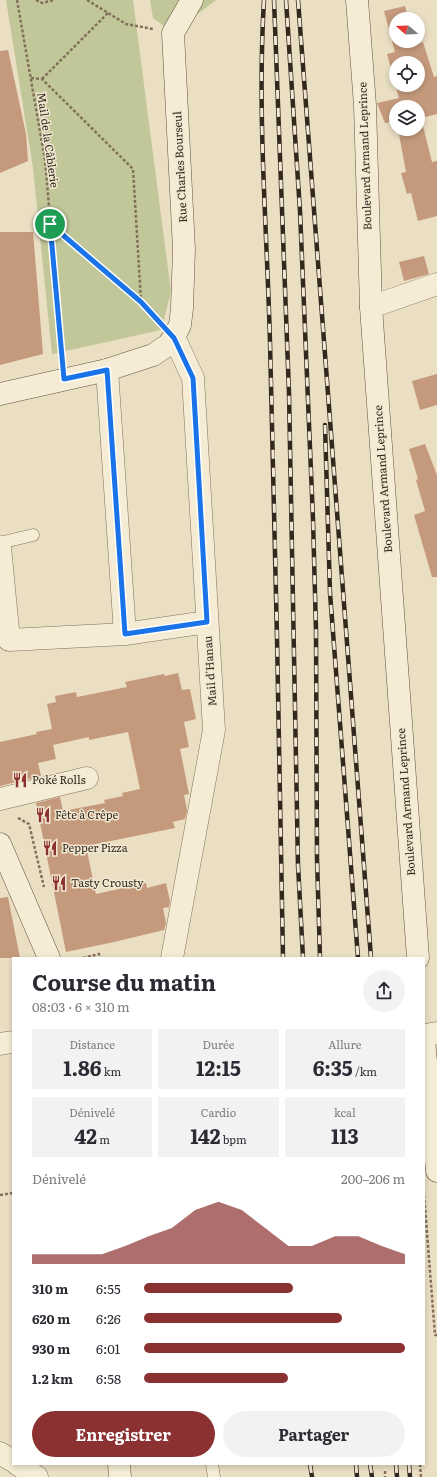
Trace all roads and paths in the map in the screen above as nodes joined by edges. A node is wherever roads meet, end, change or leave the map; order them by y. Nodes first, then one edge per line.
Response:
1 (16, 0) edge
2 (36, 0) edge
3 (54, 0) edge
4 (87, 0) edge
5 (192, 0) edge
6 (357, 0) edge
7 (108, 13) junction
8 (173, 33) junction
9 (30, 78) junction
10 (42, 79) junction
11 (50, 224) junction
12 (437, 284) edge
13 (141, 302) junction
14 (370, 307) junction
15 (174, 338) junction
16 (107, 370) junction
17 (64, 379) junction
18 (0, 394) edge
19 (33, 535) dead end
20 (0, 543) edge
21 (0, 547) edge
22 (207, 622) junction
23 (125, 634) junction
24 (87, 778) dead end
25 (0, 799) edge
26 (0, 844) edge
27 (49, 957) edge
28 (87, 957) edge
29 (99, 957) edge
30 (172, 957) edge
31 (418, 957) edge
32 (437, 1033) edge
33 (425, 1035) edge
34 (12, 1042) edge
35 (0, 1044) edge
36 (425, 1049) edge
37 (436, 1142) edge
38 (437, 1171) edge
39 (12, 1193) edge
40 (0, 1195) edge
41 (425, 1208) edge
42 (437, 1335) edge
43 (0, 1453) edge
44 (12, 1460) edge
45 (19, 1465) edge
46 (119, 1465) edge
47 (212, 1465) edge
48 (420, 1465) edge
49 (385, 1471) dead end
50 (37, 1477) edge
51 (120, 1477) edge
52 (214, 1477) edge
53 (386, 1477) edge
54 (421, 1477) edge

1 - 9 path, Mail de la Câblerie
2 - 3 path
4 - 7 path
5 - 8 street
6 - 14 street, Boulevard Armand Leprince
7 - 8 path
7 - 10 path
8 - 15 street, Rue Charles Bourseul
9 - 10 path
9 - 11 path, Mail de la Câblerie
10 - 13 path
11 - 13 path
11 - 17 path, Mail de la Câblerie
12 - 14 street
13 - 15 path
14 - 31 street, Boulevard Armand Leprince
15 - 16 street
15 - 22 street, Mail d'Hanau
16 - 17 street
16 - 23 street
17 - 18 street
19 - 20 lane
21 - 23 street
22 - 23 street
22 - 30 street, Mail d'Hanau
24 - 25 street
26 - 27 street
28 - 29 path
32 - 33 street
34 - 35 street
36 - 37 street
37 - 38 street
39 - 40 path
41 - 42 path
43 - 44 street
45 - 50 street
46 - 51 street
47 - 52 lane
48 - 54 path
49 - 53 path

